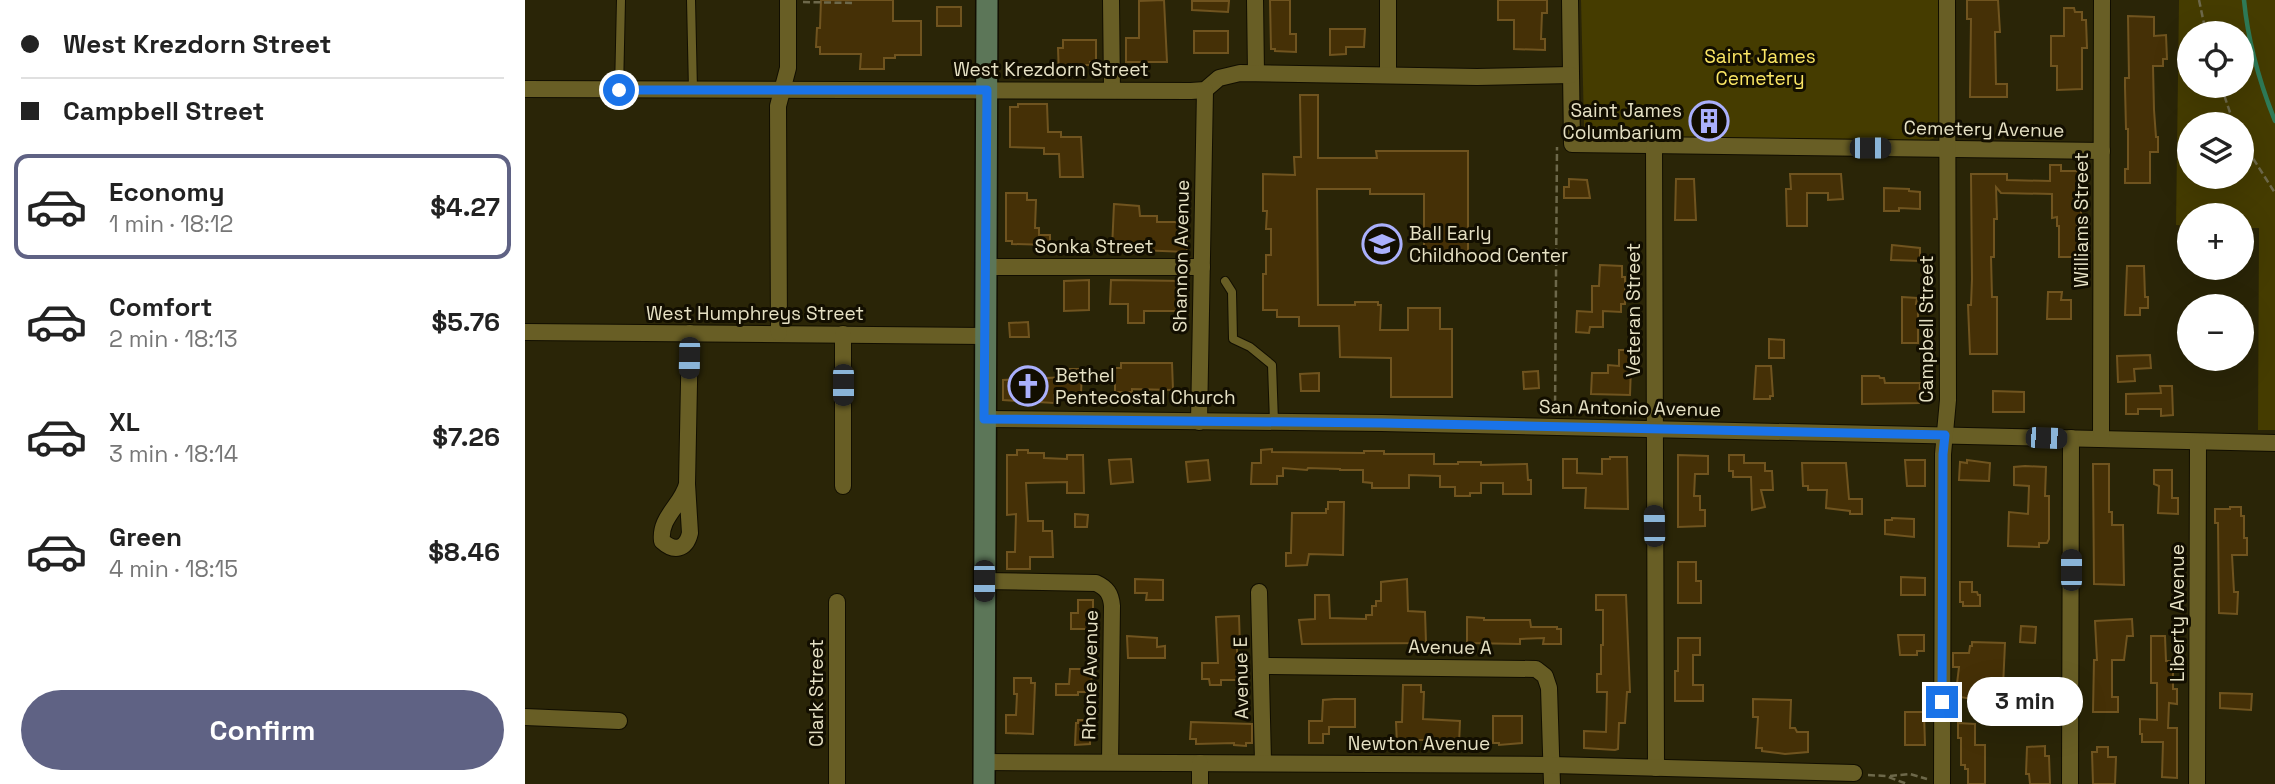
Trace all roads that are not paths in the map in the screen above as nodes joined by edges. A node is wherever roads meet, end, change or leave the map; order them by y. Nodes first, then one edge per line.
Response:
1 (621, 0) edge
2 (691, 0) edge
3 (987, 0) edge
4 (1111, 0) edge
5 (1255, 0) edge
6 (1388, 0) edge
7 (1570, 0) edge
8 (1947, 0) edge
9 (2102, 0) edge
10 (793, 1) edge
11 (1256, 73) junction
12 (1388, 74) junction
13 (1571, 75) junction
14 (525, 89) edge
15 (619, 90) junction
16 (693, 90) junction
17 (783, 90) junction
18 (987, 90) junction
19 (1112, 90) junction
20 (1205, 90) junction
21 (1654, 146) junction
22 (1947, 149) junction
23 (2102, 151) junction
24 (985, 267) junction
25 (1202, 267) junction
26 (1225, 281) dead end
27 (525, 332) edge
28 (690, 333) junction
29 (779, 333) junction
30 (843, 334) junction
31 (985, 336) junction
32 (984, 419) junction
33 (1199, 422) junction
34 (1274, 422) junction
35 (1654, 429) junction
36 (1945, 435) junction
37 (2071, 438) junction
38 (2101, 439) junction
39 (2198, 442) junction
40 (2275, 443) edge
41 (687, 484) dead end
42 (843, 486) dead end
43 (984, 581) junction
44 (1259, 592) dead end
45 (837, 602) dead end
46 (1262, 666) junction
47 (525, 717) edge
48 (619, 720) dead end
49 (984, 762) junction
50 (1110, 762) junction
51 (1263, 762) junction
52 (1200, 763) junction
53 (1552, 765) junction
54 (1655, 768) junction
55 (1854, 773) road end
56 (1938, 783) edge
57 (838, 784) edge
58 (984, 784) edge
59 (1200, 784) edge
60 (1552, 784) edge
61 (2070, 784) edge
62 (2197, 784) edge

1 - 15 lane
2 - 16 lane
3 - 18 street
4 - 19 street
5 - 11 street
6 - 12 street
7 - 13 street
8 - 22 street, Campbell Street
9 - 23 street, Williams Street
10 - 17 street
11 - 12 street, West Krezdorn Street
11 - 20 street, West Krezdorn Street
12 - 13 street, West Krezdorn Street
13 - 21 street, Cemetery Avenue
14 - 15 street, West Krezdorn Street
15 - 16 street, West Krezdorn Street
16 - 17 street, West Krezdorn Street
17 - 18 street, West Krezdorn Street
17 - 29 street
18 - 19 street, West Krezdorn Street
18 - 24 street
19 - 20 street, West Krezdorn Street
20 - 25 street, Shannon Avenue
21 - 22 street, Cemetery Avenue
21 - 35 street, Veteran Street
22 - 23 street, Cemetery Avenue
22 - 36 street, Campbell Street
23 - 38 street, Williams Street
24 - 25 street, Sonka Street
24 - 31 street
25 - 33 street, Shannon Avenue
26 - 34 lane
27 - 28 street, West Humphreys Street
28 - 29 street, West Humphreys Street
28 - 41 street
29 - 30 street, West Humphreys Street
30 - 31 street, West Humphreys Street
30 - 42 street
31 - 32 street
32 - 33 street, San Antonio Avenue
32 - 43 street
33 - 34 street, San Antonio Avenue
34 - 35 street, San Antonio Avenue
35 - 36 street, San Antonio Avenue
35 - 54 street, Veteran Street
36 - 37 street, San Antonio Avenue
36 - 56 street, Campbell Street
37 - 38 street, San Antonio Avenue
37 - 61 street
38 - 39 street, San Antonio Avenue
39 - 40 street, San Antonio Avenue
39 - 62 street, Liberty Avenue
43 - 49 street
43 - 50 street, Rhone Avenue
44 - 46 street, Avenue E
45 - 57 street, Clark Street
46 - 51 street, Avenue E
46 - 53 street, Avenue A
47 - 48 street
49 - 50 street, Newton Avenue
49 - 58 street
50 - 52 street, Newton Avenue
51 - 52 street, Newton Avenue
51 - 53 street, Newton Avenue
52 - 59 street
53 - 54 street, Newton Avenue
53 - 60 street, Avenue A
54 - 55 street, Newton Avenue

